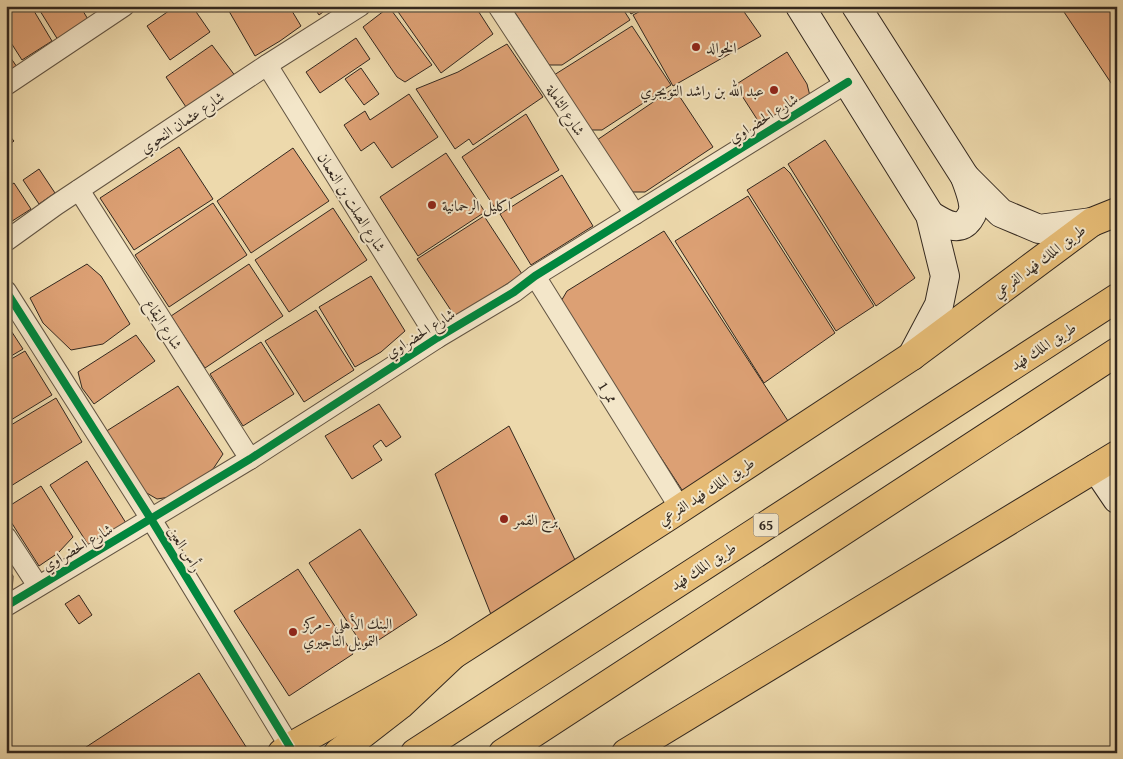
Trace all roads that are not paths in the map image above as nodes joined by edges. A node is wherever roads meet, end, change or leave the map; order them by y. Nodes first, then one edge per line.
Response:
1 (124, 6) edge
2 (360, 6) edge
3 (498, 6) edge
4 (800, 6) edge
5 (856, 6) edge
6 (266, 65) junction
7 (848, 82) junction
8 (6, 85) edge
9 (965, 177) junction
10 (79, 190) junction
11 (1117, 212) edge
12 (635, 214) junction
13 (930, 215) junction
14 (1092, 222) junction
15 (6, 241) edge
16 (535, 276) junction
17 (6, 291) edge
18 (1117, 298) edge
19 (437, 338) junction
20 (1117, 352) edge
21 (912, 356) junction
22 (250, 459) junction
23 (1106, 462) edge
24 (1117, 499) edge
25 (680, 508) junction
26 (152, 519) junction
27 (6, 537) edge
28 (38, 586) junction
29 (6, 606) edge
30 (453, 655) junction
31 (286, 750) edge
32 (627, 752) edge
33 (338, 753) edge
34 (415, 753) edge
35 (503, 753) edge

1 - 8 street
2 - 6 street, شارع عثمان النحوي
3 - 12 street, شارع الثاملة
4 - 7 street
5 - 9 street
6 - 10 street, شارع عثمان النحوي
6 - 19 street, شارع الصلت بن النعمان
7 - 12 street, شارع الحضراوي
7 - 13 street
9 - 13 street
9 - 14 street
10 - 15 street, شارع عثمان النحوي
10 - 22 street, شارع البقاع
11 - 14 main road, طريق الملك فهد الفرعي
12 - 16 street, شارع الحضراوي
13 - 21 street
14 - 21 main road, طريق الملك فهد الفرعي
16 - 19 street, شارع الحضراوي
16 - 25 street, ممر 1
17 - 26 street, رأس العين
18 - 34 main road, طريق الملك فهد / 65
19 - 22 street, شارع الحضراوي
20 - 35 main road
21 - 25 main road, طريق الملك فهد الفرعي
22 - 26 street, شارع الحضراوي
23 - 24 street
23 - 32 main road
25 - 30 main road, طريق الملك فهد الفرعي
26 - 28 street, شارع الحضراوي
26 - 31 street, رأس العين
27 - 28 street
28 - 29 street, شارع الحضراوي
30 - 31 main road, طريق الملك فهد الفرعي
30 - 33 main road

